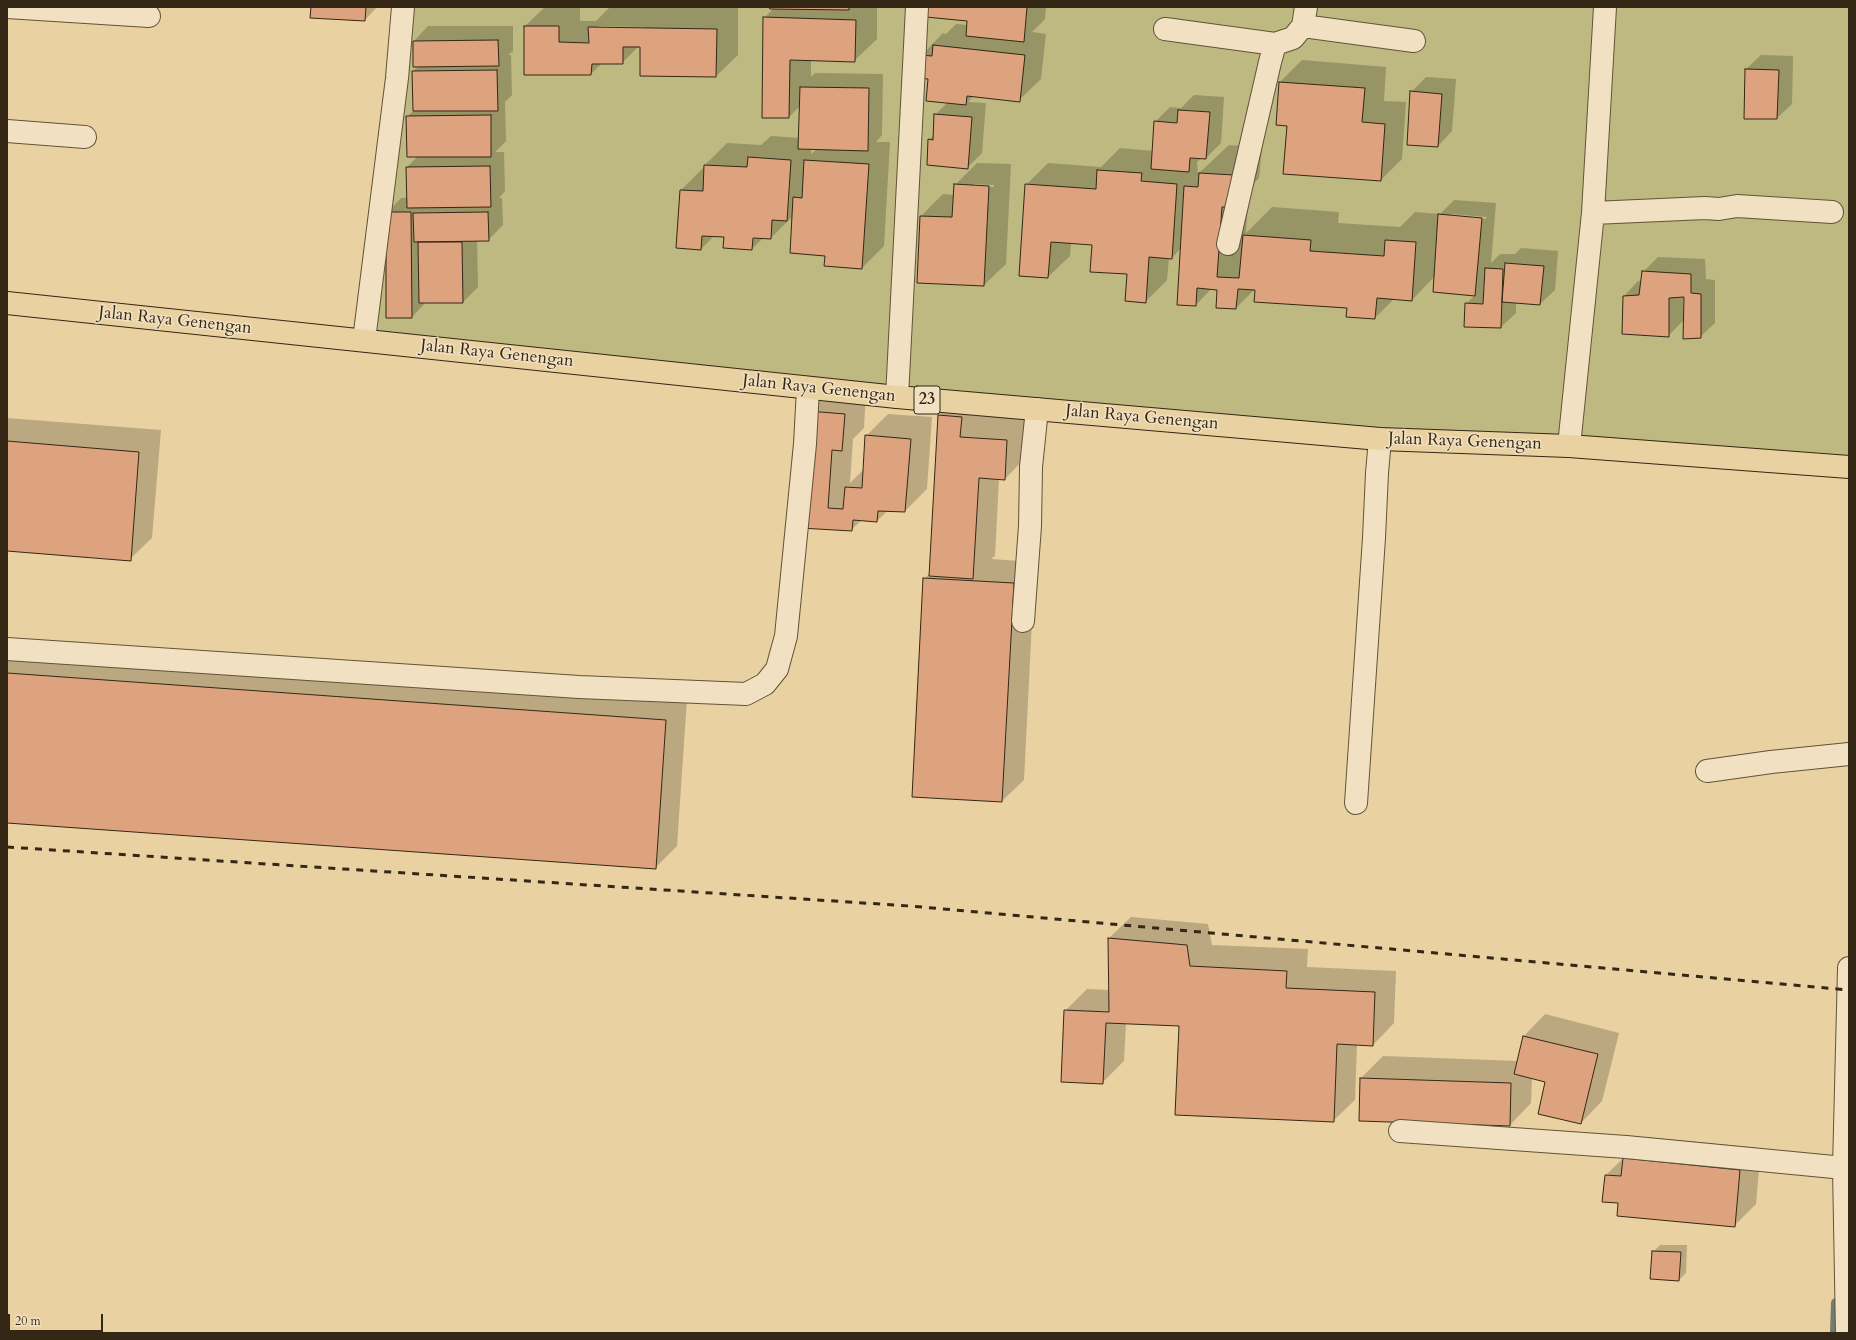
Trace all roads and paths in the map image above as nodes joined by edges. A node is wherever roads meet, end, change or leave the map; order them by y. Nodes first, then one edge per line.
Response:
1 (7, 7) edge
2 (403, 7) edge
3 (917, 7) edge
4 (1605, 7) edge
5 (149, 16) dead end
6 (1304, 16) edge
7 (1165, 29) dead end
8 (1414, 41) dead end
9 (1275, 44) junction
10 (7, 131) edge
11 (85, 137) dead end
12 (1832, 212) dead end
13 (1593, 213) junction
14 (1228, 244) dead end
15 (7, 303) edge
16 (364, 340) junction
17 (808, 389) junction
18 (897, 397) junction
19 (1037, 408) junction
20 (1380, 439) junction
21 (1569, 446) junction
22 (1849, 467) edge
23 (1023, 621) dead end
24 (7, 649) edge
25 (1849, 754) edge
26 (1707, 771) dead end
27 (1356, 802) dead end
28 (1849, 968) edge
29 (1400, 1131) dead end
30 (1844, 1168) junction
31 (1847, 1333) edge

1 - 5 street
2 - 16 street
3 - 18 street
4 - 13 street
6 - 8 street
6 - 9 street
7 - 9 street
9 - 14 street
10 - 11 street
12 - 13 street
13 - 21 street
15 - 16 highway, Jalan Raya Genengan / 23
16 - 17 highway, Jalan Raya Genengan / 23
17 - 18 highway, Jalan Raya Genengan / 23
17 - 24 street
18 - 19 highway, Jalan Raya Genengan / 23
19 - 20 highway, Jalan Raya Genengan / 23
19 - 23 street
20 - 21 highway, Jalan Raya Genengan / 23
20 - 27 street
21 - 22 highway, Jalan Raya Genengan / 23
25 - 26 street
28 - 30 street
29 - 30 street
30 - 31 street

